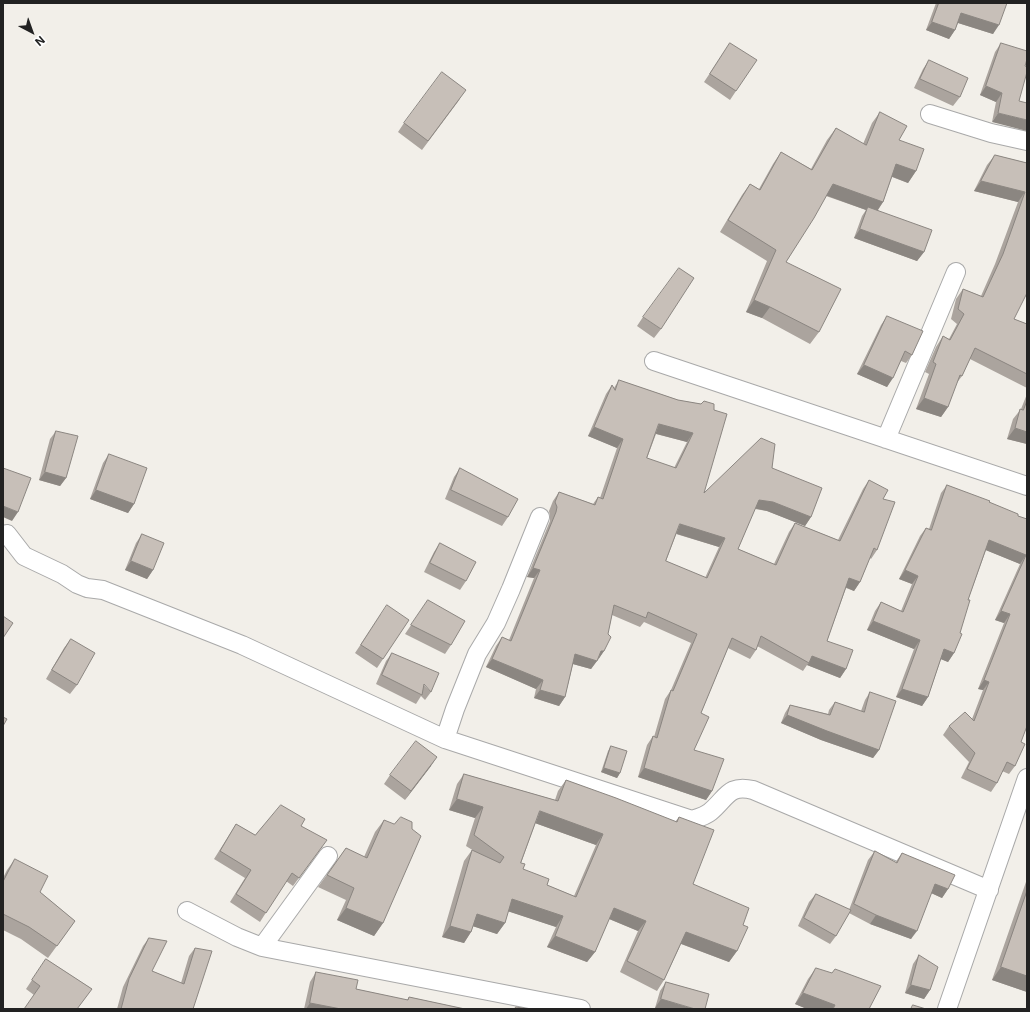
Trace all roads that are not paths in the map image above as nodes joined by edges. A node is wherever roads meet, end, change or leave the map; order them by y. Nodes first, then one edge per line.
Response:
1 (930, 114) dead end
2 (1027, 141) edge
3 (956, 272) dead end
4 (654, 361) dead end
5 (886, 439) junction
6 (1027, 486) edge
7 (540, 517) dead end
8 (7, 534) dead end
9 (445, 739) junction
10 (1027, 778) edge
11 (328, 856) dead end
12 (989, 890) junction
13 (187, 911) dead end
14 (262, 946) junction
15 (581, 1009) edge
16 (947, 1009) edge

1 - 2 street
3 - 5 street
4 - 5 street
5 - 6 street
7 - 9 street
8 - 9 street
9 - 12 street
10 - 12 street
11 - 14 street
12 - 16 street
13 - 14 street
14 - 15 street

